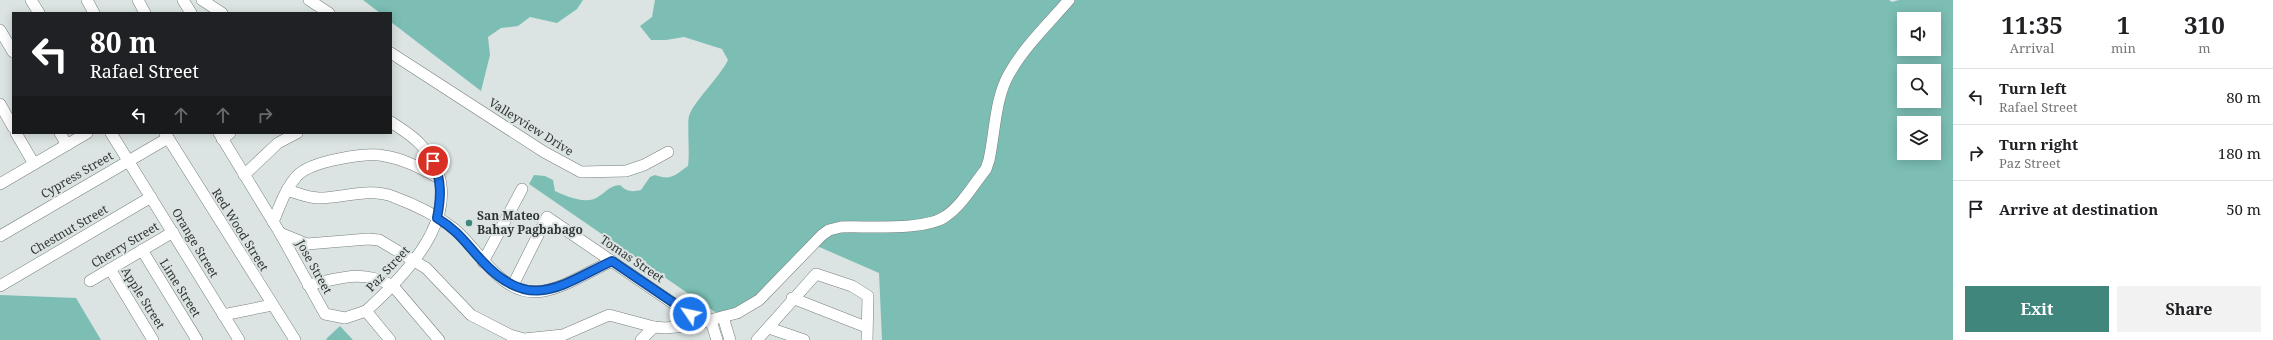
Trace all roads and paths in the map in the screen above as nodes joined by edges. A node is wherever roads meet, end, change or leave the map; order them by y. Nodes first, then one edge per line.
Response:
1 (31, 0) edge
2 (87, 0) edge
3 (183, 0) edge
4 (202, 0) edge
5 (309, 0) edge
6 (1069, 0) edge
7 (38, 12) edge
8 (93, 12) edge
9 (190, 12) edge
10 (220, 12) edge
11 (327, 12) edge
12 (0, 30) edge
13 (12, 50) edge
14 (392, 54) edge
15 (0, 104) edge
16 (392, 123) edge
17 (12, 125) edge
18 (17, 134) edge
19 (61, 134) edge
20 (85, 134) edge
21 (113, 134) edge
22 (295, 134) edge
23 (166, 135) edge
24 (224, 135) edge
25 (67, 145) junction
26 (668, 152) dead end
27 (129, 160) junction
28 (34, 164) junction
29 (244, 175) junction
30 (439, 178) junction
31 (0, 184) edge
32 (522, 189) dead end
33 (287, 190) junction
34 (151, 197) junction
35 (437, 218) junction
36 (273, 222) junction
37 (172, 232) junction
38 (280, 233) junction
39 (0, 236) edge
40 (142, 250) junction
41 (416, 260) junction
42 (612, 261) junction
43 (483, 262) junction
44 (110, 269) junction
45 (90, 281) dead end
46 (308, 285) junction
47 (513, 285) junction
48 (0, 286) edge
49 (393, 286) junction
50 (792, 298) junction
51 (272, 305) junction
52 (366, 311) junction
53 (223, 315) junction
54 (723, 317) junction
55 (707, 322) junction
56 (654, 327) junction
57 (866, 327) junction
58 (769, 328) junction
59 (153, 340) edge
60 (197, 340) edge
61 (239, 340) edge
62 (295, 340) edge
63 (390, 340) edge
64 (439, 340) edge
65 (641, 340) edge
66 (717, 340) edge
67 (730, 340) edge
68 (757, 340) edge
69 (804, 340) edge
70 (867, 340) edge

1 - 7 street
2 - 8 street
3 - 9 street
4 - 10 street
5 - 11 street
6 - 54 street
12 - 13 street
14 - 26 street, Valleyview Drive
15 - 17 street
16 - 30 street, Paz Street
18 - 28 street
19 - 25 street
20 - 25 street
21 - 27 street, Orange Street
22 - 29 street
23 - 27 street, Cypress Street
23 - 51 street, Red Wood Street
24 - 29 street, Jose Street
25 - 28 street
27 - 34 street, Orange Street
27 - 39 street, Cypress Street
28 - 31 street
29 - 36 street, Jose Street
30 - 33 street
30 - 35 street, Paz Street
32 - 43 street
33 - 35 street
33 - 36 street
34 - 37 street, Orange Street
34 - 48 street, Chestnut Street
35 - 41 street, Paz Street
35 - 43 street
36 - 38 street, Jose Street
37 - 40 street, Cherry Street
37 - 53 street, Orange Street
38 - 41 street
38 - 46 street, Jose Street
40 - 44 street, Cherry Street
40 - 60 street, Lime Street
41 - 49 street, Paz Street
41 - 56 street
42 - 47 street
42 - 47 street, Tomas Street
42 - 55 street, Tomas Street
43 - 47 street
44 - 45 street, Cherry Street
44 - 59 street, Apple Street
46 - 49 street
46 - 52 street, Jose Street
49 - 52 street, Paz Street
49 - 64 street
50 - 57 street
50 - 57 street
50 - 58 street
51 - 53 street
51 - 62 street, Red Wood Street
52 - 63 street
53 - 61 street, Orange Street
54 - 55 street
54 - 67 street
55 - 56 street
55 - 66 street
56 - 65 street
57 - 70 street
58 - 68 street
58 - 69 street

